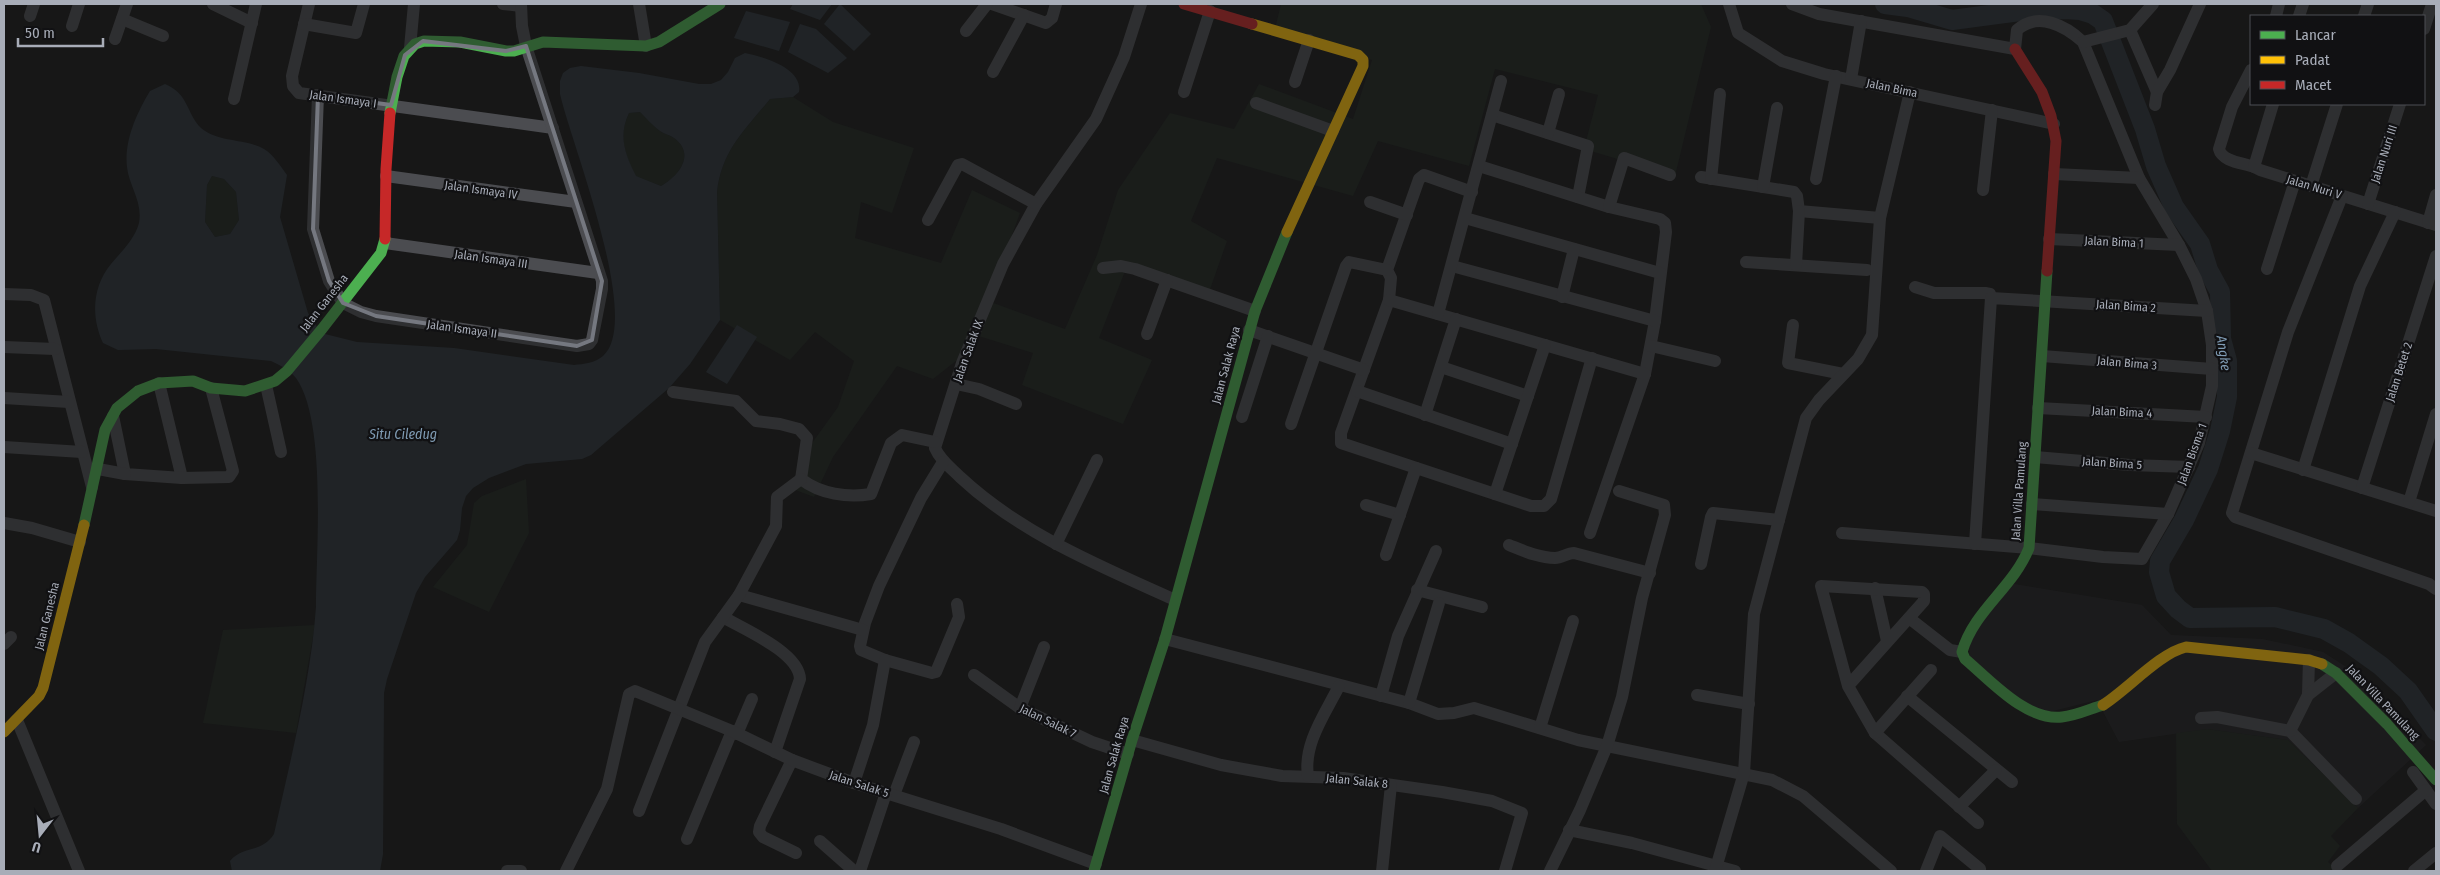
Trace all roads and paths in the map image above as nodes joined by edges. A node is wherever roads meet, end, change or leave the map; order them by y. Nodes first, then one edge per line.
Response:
1 (34, 4) edge
2 (79, 4) edge
3 (127, 4) edge
4 (213, 4) edge
5 (256, 4) edge
6 (309, 4) edge
7 (364, 4) edge
8 (414, 4) edge
9 (503, 4) edge
10 (639, 4) edge
11 (986, 4) edge
12 (1056, 4) edge
13 (1142, 4) edge
14 (1184, 4) edge
15 (1729, 4) edge
16 (1792, 4) edge
17 (2153, 4) edge
18 (2200, 4) edge
19 (2432, 4) edge
20 (521, 5) edge
21 (999, 5) edge
22 (712, 6) edge
23 (1210, 11) junction
24 (1024, 15) junction
25 (30, 16) dead end
26 (122, 19) junction
27 (1861, 22) junction
28 (252, 23) junction
29 (304, 24) junction
30 (72, 26) dead end
31 (2425, 26) edge
32 (966, 31) dead end
33 (2125, 31) junction
34 (163, 36) dead end
35 (115, 39) dead end
36 (1309, 40) junction
37 (2088, 40) junction
38 (526, 46) junction
39 (646, 46) junction
40 (410, 48) junction
41 (2015, 49) junction
42 (994, 72) dead end
43 (2250, 72) edge
44 (1836, 76) junction
45 (1851, 79) junction
46 (1501, 81) dead end
47 (1295, 82) dead end
48 (1184, 92) dead end
49 (1910, 92) junction
50 (1559, 94) dead end
51 (1720, 94) dead end
52 (318, 95) junction
53 (234, 99) dead end
54 (1256, 103) dead end
55 (2273, 105) edge
56 (2337, 105) edge
57 (2400, 105) edge
58 (391, 106) junction
59 (1777, 108) dead end
60 (1992, 110) junction
61 (1492, 114) junction
62 (2054, 124) junction
63 (553, 128) junction
64 (1333, 131) junction
65 (1548, 133) junction
66 (1479, 166) junction
67 (2254, 167) junction
68 (2054, 174) junction
69 (1670, 175) dead end
70 (386, 176) junction
71 (2139, 178) junction
72 (1816, 179) dead end
73 (2295, 181) junction
74 (2311, 186) junction
75 (1763, 187) junction
76 (1982, 190) dead end
77 (1472, 192) junction
78 (2436, 195) edge
79 (2342, 196) junction
80 (1578, 197) junction
81 (576, 202) junction
82 (1370, 202) dead end
83 (1036, 204) junction
84 (2368, 204) junction
85 (1610, 207) junction
86 (1798, 211) junction
87 (2395, 212) junction
88 (1406, 215) junction
89 (1465, 218) junction
90 (1880, 218) junction
91 (928, 220) dead end
92 (2432, 224) edge
93 (2050, 238) junction
94 (384, 243) junction
95 (2179, 245) junction
96 (1574, 249) junction
97 (2436, 256) edge
98 (1746, 262) dead end
99 (1796, 265) junction
100 (1452, 266) junction
101 (1103, 268) dead end
102 (2267, 269) dead end
103 (1387, 270) junction
104 (1867, 270) dead end
105 (598, 273) junction
106 (1660, 273) junction
107 (1167, 280) junction
108 (1915, 287) dead end
109 (4, 294) edge
110 (1562, 297) junction
111 (1991, 298) junction
112 (1389, 300) junction
113 (2046, 301) junction
114 (343, 303) junction
115 (1255, 311) junction
116 (2207, 311) junction
117 (1438, 314) junction
118 (1456, 319) junction
119 (1656, 321) junction
120 (1793, 325) dead end
121 (1250, 330) junction
122 (1147, 334) dead end
123 (1268, 336) junction
124 (1545, 345) junction
125 (1651, 346) junction
126 (4, 347) edge
127 (55, 349) junction
128 (1316, 352) junction
129 (2042, 356) junction
130 (1592, 358) junction
131 (1716, 361) dead end
132 (1441, 367) junction
133 (1364, 370) junction
134 (2212, 370) junction
135 (1645, 374) junction
136 (1843, 374) junction
137 (159, 383) junction
138 (956, 384) junction
139 (266, 385) junction
140 (211, 388) junction
141 (1357, 391) junction
142 (673, 392) dead end
143 (1528, 396) junction
144 (4, 398) edge
145 (69, 402) junction
146 (1016, 404) dead end
147 (2038, 408) junction
148 (2436, 414) edge
149 (1425, 415) junction
150 (113, 416) junction
151 (1242, 417) dead end
152 (2206, 417) junction
153 (1291, 424) dead end
154 (935, 442) junction
155 (1512, 444) junction
156 (4, 447) edge
157 (82, 452) junction
158 (281, 452) dead end
159 (2252, 453) junction
160 (2035, 458) junction
161 (1097, 460) dead end
162 (944, 462) junction
163 (2189, 467) junction
164 (1416, 468) junction
165 (98, 469) junction
166 (2303, 470) junction
167 (125, 474) junction
168 (182, 478) junction
169 (801, 479) junction
170 (92, 487) junction
171 (2362, 488) junction
172 (1619, 491) dead end
173 (1496, 494) junction
174 (2409, 502) junction
175 (2032, 504) junction
176 (1366, 505) dead end
177 (2436, 511) edge
178 (2168, 514) junction
179 (1400, 515) junction
180 (1778, 520) junction
181 (4, 523) edge
182 (1590, 533) dead end
183 (1842, 533) dead end
184 (80, 542) junction
185 (1056, 544) junction
186 (1975, 544) junction
187 (1509, 546) dead end
188 (2029, 548) junction
189 (1436, 551) dead end
190 (1386, 555) dead end
191 (1701, 564) dead end
192 (1650, 573) junction
193 (1875, 588) junction
194 (2436, 589) edge
195 (1417, 590) junction
196 (739, 595) junction
197 (1176, 600) junction
198 (1439, 603) dead end
199 (957, 604) dead end
200 (1482, 607) dead end
201 (722, 617) junction
202 (1909, 618) junction
203 (1573, 621) dead end
204 (863, 630) junction
205 (1165, 639) junction
206 (1887, 641) junction
207 (1044, 647) dead end
208 (1962, 652) junction
209 (885, 660) junction
210 (2309, 660) junction
211 (1931, 670) dead end
212 (2336, 673) junction
213 (974, 675) dead end
214 (1339, 686) junction
215 (1848, 686) junction
216 (1697, 695) dead end
217 (2308, 695) junction
218 (1381, 696) junction
219 (1906, 696) junction
220 (752, 699) dead end
221 (1409, 703) junction
222 (1749, 704) junction
223 (1020, 708) junction
224 (677, 709) junction
225 (2200, 718) dead end
226 (17, 720) junction
227 (1540, 728) junction
228 (2290, 731) junction
229 (4, 732) edge
230 (734, 733) junction
231 (1875, 733) junction
232 (1132, 740) junction
233 (914, 742) dead end
234 (1607, 746) junction
235 (775, 752) junction
236 (1128, 754) junction
237 (792, 760) junction
238 (1996, 770) junction
239 (2413, 772) dead end
240 (1744, 773) junction
241 (1308, 776) junction
242 (2436, 780) edge
243 (2012, 782) dead end
244 (854, 783) junction
245 (1391, 785) junction
246 (2426, 790) junction
247 (890, 794) junction
248 (2356, 799) dead end
249 (2436, 804) edge
250 (1960, 807) junction
251 (640, 811) dead end
252 (1978, 823) dead end
253 (1569, 830) junction
254 (686, 839) dead end
255 (820, 841) dead end
256 (796, 853) dead end
257 (2436, 853) edge
258 (2337, 866) dead end
259 (1095, 868) edge
260 (1715, 868) edge
261 (79, 871) edge
262 (507, 871) edge
263 (521, 871) edge
264 (566, 871) edge
265 (854, 871) edge
266 (860, 871) edge
267 (1382, 871) edge
268 (1505, 871) edge
269 (1550, 871) edge
270 (1735, 871) edge
271 (1891, 871) edge
272 (1926, 871) edge
273 (1979, 871) edge
274 (2414, 871) edge

1 - 25 street
2 - 30 street
3 - 26 street
4 - 28 street
5 - 28 street
6 - 29 street, Jalan Ismaya I
7 - 29 street
8 - 40 street
9 - 20 street
10 - 39 street
11 - 32 street
12 - 24 street
13 - 83 street, Jalan Salak IX
14 - 23 street, Jalan Salak Raya
15 - 44 street, Jalan Bima
16 - 27 street
17 - 33 street
18 - 33 street
19 - 31 street
20 - 38 street
21 - 24 street
22 - 39 street
23 - 36 street, Jalan Salak Raya
23 - 48 street
24 - 42 street
26 - 34 street
26 - 35 street
27 - 41 street
27 - 45 street
28 - 53 street
29 - 52 street, Jalan Ismaya I
33 - 37 street
36 - 47 street
36 - 64 street, Jalan Salak Raya
37 - 41 street
37 - 71 street, Jalan Bisma 1
38 - 39 street
38 - 40 street
38 - 63 street
40 - 58 street, Jalan Ganesha
41 - 62 street, Jalan Villa Pamulang
43 - 67 street, Jalan Nuri V
44 - 45 street, Jalan Bima
44 - 72 street
45 - 49 street, Jalan Bima
46 - 61 street
49 - 60 street, Jalan Bima
49 - 90 street
50 - 65 street
51 - 75 street
52 - 58 street, Jalan Ismaya I
52 - 114 street
54 - 64 street
55 - 67 street
56 - 74 street
57 - 84 street, Jalan Nuri III
58 - 63 street, Jalan Ismaya I
58 - 70 street, Jalan Ganesha
59 - 75 street
60 - 62 street, Jalan Bima
60 - 76 street
61 - 65 street
61 - 66 street
62 - 68 street, Jalan Villa Pamulang
63 - 81 street
64 - 115 street, Jalan Salak Raya
65 - 80 street
66 - 77 street
66 - 80 street
67 - 73 street, Jalan Nuri V
68 - 71 street
68 - 93 street, Jalan Villa Pamulang
69 - 85 street
70 - 81 street, Jalan Ismaya IV
70 - 94 street, Jalan Ganesha
71 - 95 street, Jalan Bisma 1
73 - 74 street, Jalan Nuri V
73 - 102 street
74 - 79 street, Jalan Nuri V
75 - 86 street
77 - 88 street
77 - 89 street
78 - 92 street
79 - 84 street, Jalan Nuri V
79 - 159 street
80 - 85 street
81 - 105 street
82 - 88 street
83 - 91 street
83 - 138 street, Jalan Salak IX
84 - 87 street, Jalan Nuri V
85 - 106 street
86 - 90 street
86 - 99 street
87 - 92 street, Jalan Nuri V
87 - 166 street
88 - 103 street
89 - 96 street
89 - 100 street
90 - 136 street
93 - 95 street, Jalan Bima 1
93 - 113 street, Jalan Villa Pamulang
94 - 105 street, Jalan Ismaya III
94 - 114 street, Jalan Ganesha
95 - 116 street, Jalan Bisma 1
96 - 106 street
96 - 110 street
97 - 171 street, Jalan Betet 2
98 - 99 street
99 - 104 street
100 - 110 street
100 - 117 street
101 - 107 street
103 - 112 street
103 - 128 street
105 - 114 street, Jalan Ismaya II
106 - 119 street
107 - 115 street
107 - 122 street
108 - 111 street, Jalan Bima 2
109 - 127 street
110 - 119 street
111 - 113 street, Jalan Bima 2
111 - 186 street
112 - 117 street
112 - 133 street
113 - 116 street, Jalan Bima 2
113 - 129 street, Jalan Villa Pamulang
114 - 139 street, Jalan Ganesha
115 - 121 street, Jalan Salak Raya
116 - 134 street, Jalan Bisma 1
117 - 118 street
118 - 124 street
118 - 132 street
119 - 125 street
120 - 136 street
121 - 123 street
121 - 197 street, Jalan Salak Raya
123 - 128 street
123 - 151 street
124 - 130 street
124 - 143 street
125 - 131 street
125 - 135 street
126 - 127 street
127 - 145 street
128 - 133 street
128 - 153 street
129 - 134 street, Jalan Bima 3
129 - 147 street, Jalan Villa Pamulang
130 - 135 street
130 - 173 street
132 - 143 street
132 - 149 street
133 - 141 street
134 - 152 street, Jalan Bisma 1
135 - 182 street
136 - 180 street
137 - 140 street, Jalan Ganesha
137 - 150 street, Jalan Ganesha
137 - 168 street
138 - 146 street
138 - 154 street, Jalan Salak IX
139 - 140 street, Jalan Ganesha
139 - 158 street
140 - 168 street
141 - 149 street
141 - 164 street
142 - 169 street
143 - 155 street
144 - 145 street
145 - 157 street
147 - 152 street, Jalan Bima 4
147 - 160 street, Jalan Villa Pamulang
148 - 174 street
149 - 155 street
150 - 165 street, Jalan Ganesha
150 - 167 street
152 - 163 street, Jalan Bisma 1
154 - 162 street
154 - 169 street
155 - 173 street
156 - 157 street
157 - 170 street
159 - 166 street
159 - 194 street
160 - 163 street, Jalan Bima 5
160 - 175 street, Jalan Villa Pamulang
161 - 185 street
162 - 185 street
162 - 204 street
163 - 178 street, Jalan Bisma 1
164 - 173 street
164 - 179 street
165 - 167 street
165 - 170 street, Jalan Ganesha
166 - 171 street
167 - 168 street
169 - 196 street
170 - 184 street, Jalan Ganesha
171 - 174 street
172 - 192 street
174 - 177 street
175 - 178 street
175 - 188 street, Jalan Villa Pamulang
176 - 179 street
178 - 188 street, Jalan Bisma 1
179 - 190 street
180 - 191 street
180 - 222 street
181 - 184 street
183 - 186 street, Jalan Bisma 1
184 - 226 street, Jalan Ganesha
185 - 197 street
186 - 188 street, Jalan Bisma 1
187 - 192 street
188 - 208 street, Jalan Villa Pamulang
189 - 195 street
192 - 234 street
193 - 202 street
193 - 206 street
193 - 215 street
195 - 200 street
195 - 218 street
196 - 201 street
196 - 204 street
197 - 205 street, Jalan Salak Raya
198 - 221 street
199 - 209 street
201 - 224 street
201 - 235 street
202 - 206 street
202 - 208 street
203 - 227 street
204 - 209 street
205 - 214 street
205 - 232 street, Jalan Salak Raya
206 - 215 street
207 - 223 street
208 - 210 street, Jalan Villa Pamulang
209 - 244 street
210 - 212 street, Jalan Villa Pamulang
210 - 217 street
211 - 219 street
212 - 217 street
212 - 242 street, Jalan Villa Pamulang
213 - 223 street, Jalan Salak 7
214 - 218 street
214 - 241 street
215 - 231 street
216 - 222 street
217 - 228 street
218 - 221 street
219 - 231 street
219 - 238 street
220 - 230 street
221 - 227 street
222 - 240 street
223 - 236 street, Jalan Salak 7
224 - 230 street, Jalan Salak 5
224 - 251 street
224 - 264 street, Jalan Salak 5
225 - 228 street
226 - 229 street, Jalan Ganesha
226 - 261 street
227 - 234 street
228 - 248 street
230 - 235 street, Jalan Salak 5
230 - 254 street
231 - 250 street
232 - 236 street, Jalan Salak Raya
232 - 241 street, Jalan Salak 8
233 - 247 street
234 - 240 street
234 - 253 street
235 - 237 street, Jalan Salak 5
236 - 259 street, Jalan Salak Raya
237 - 244 street, Jalan Salak 5
237 - 256 street
238 - 243 street
238 - 250 street
239 - 246 street
240 - 260 street
240 - 271 street
241 - 245 street, Jalan Salak 8
244 - 247 street, Jalan Salak 5
245 - 267 street
245 - 268 street, Jalan Salak 8
246 - 249 street
246 - 258 street
247 - 259 street, Jalan Salak 5
247 - 266 street
250 - 252 street
253 - 260 street
253 - 269 street
255 - 265 street
257 - 274 street
260 - 270 street
262 - 263 street
272 - 273 street

